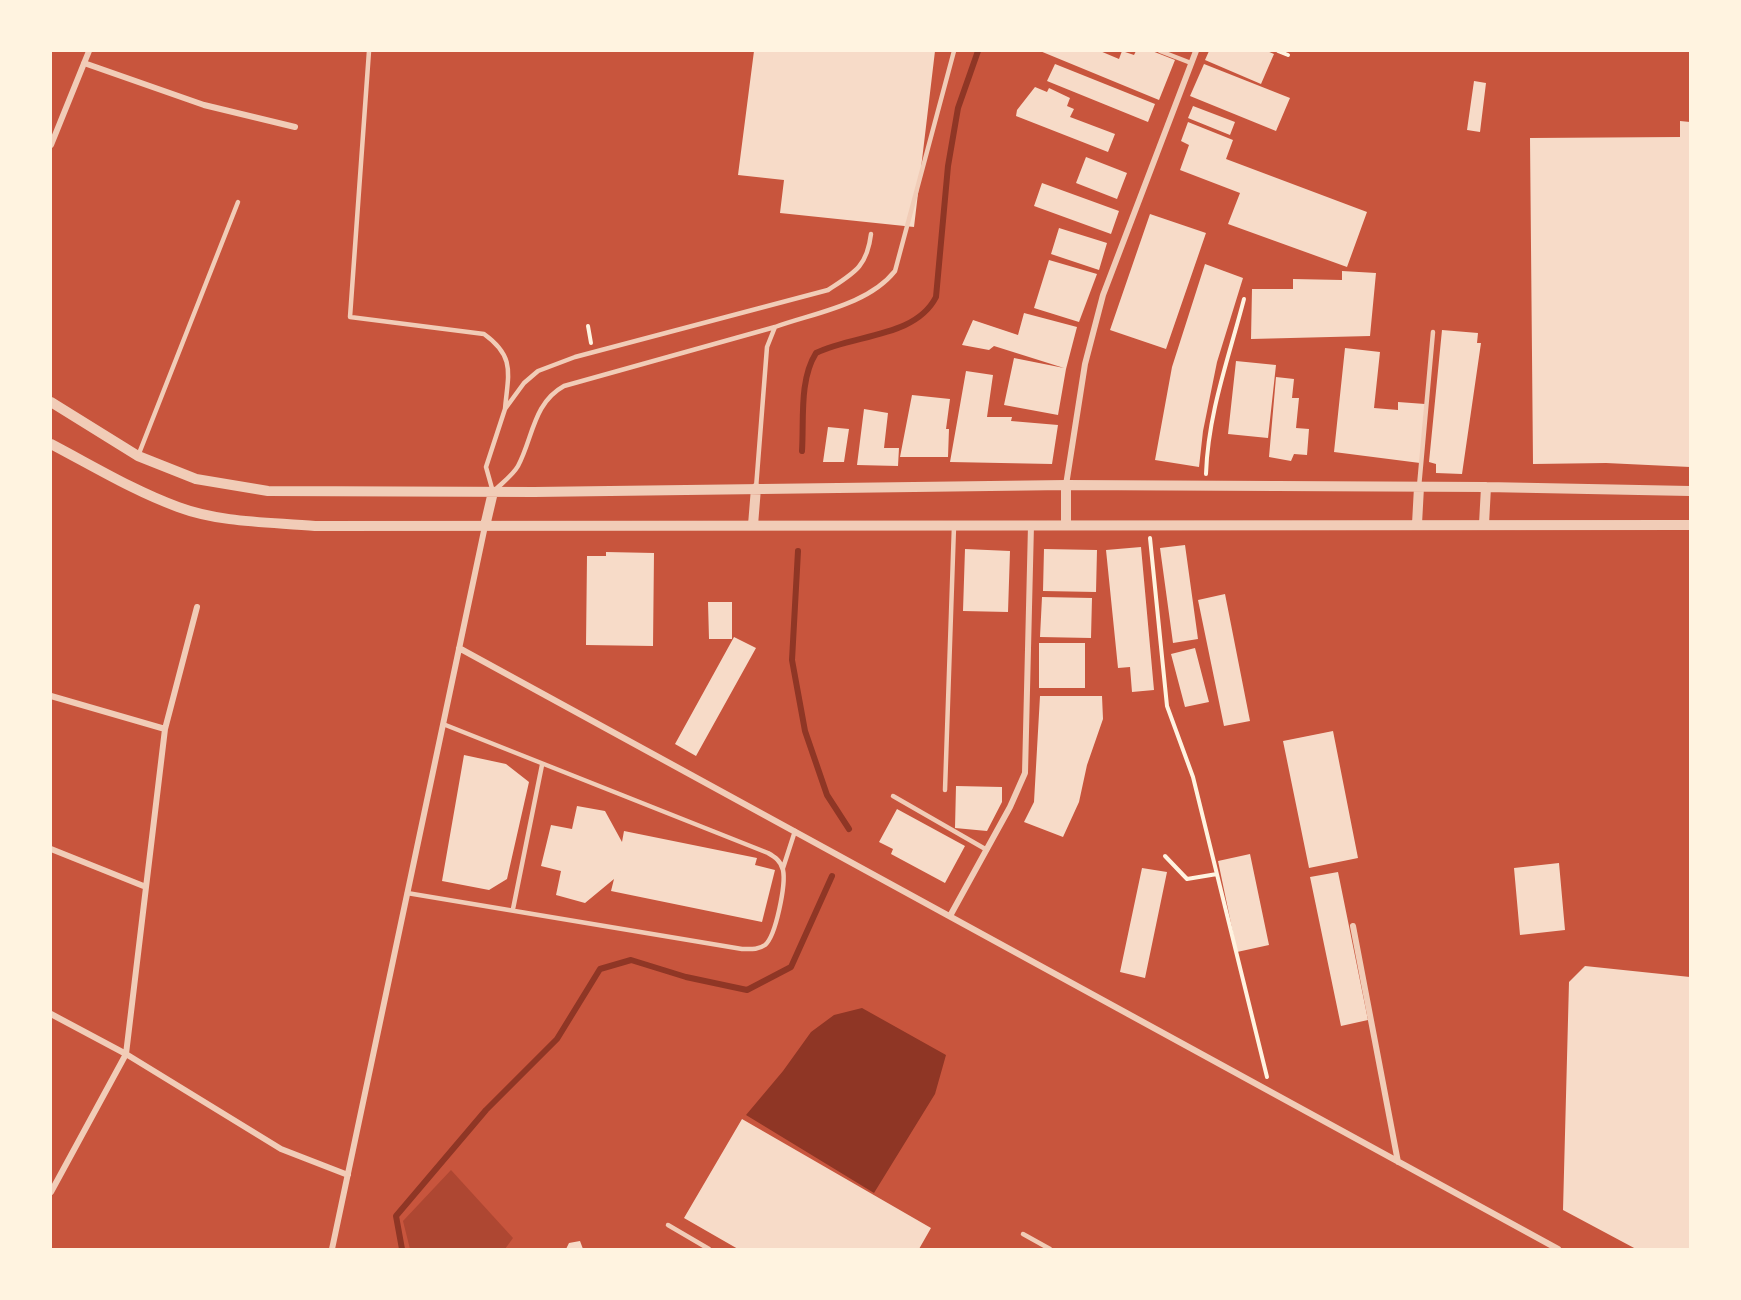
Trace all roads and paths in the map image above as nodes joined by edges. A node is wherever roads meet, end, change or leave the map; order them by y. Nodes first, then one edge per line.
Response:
1 (89, 51) edge
2 (369, 51) edge
3 (954, 51) edge
4 (1160, 51) edge
5 (1196, 51) edge
6 (1278, 51) edge
7 (1288, 55) dead end
8 (84, 63) junction
9 (1191, 63) junction
10 (295, 127) dead end
11 (51, 145) edge
12 (238, 202) dead end
13 (871, 234) dead end
14 (1244, 299) dead end
15 (775, 327) junction
16 (1433, 332) dead end
17 (51, 402) edge
18 (505, 410) junction
19 (51, 444) edge
20 (138, 456) junction
21 (1066, 485) junction
22 (1205, 485) junction
23 (1419, 487) junction
24 (1486, 487) junction
25 (756, 488) junction
26 (1690, 490) edge
27 (493, 492) junction
28 (1149, 524) junction
29 (1417, 524) junction
30 (1484, 524) junction
31 (753, 525) junction
32 (954, 525) junction
33 (1031, 525) junction
34 (1066, 525) junction
35 (1690, 525) edge
36 (485, 526) junction
37 (197, 607) dead end
38 (459, 648) junction
39 (51, 696) edge
40 (443, 724) junction
41 (165, 729) junction
42 (542, 765) junction
43 (945, 790) dead end
44 (893, 796) dead end
45 (795, 831) junction
46 (51, 849) edge
47 (987, 850) junction
48 (1165, 856) dead end
49 (783, 868) junction
50 (1217, 874) junction
51 (146, 887) junction
52 (407, 893) junction
53 (513, 909) junction
54 (950, 916) junction
55 (1353, 926) dead end
56 (51, 1014) edge
57 (126, 1054) junction
58 (1271, 1092) junction
59 (1398, 1162) junction
60 (348, 1175) junction
61 (51, 1192) edge
62 (668, 1225) dead end
63 (1023, 1234) dead end
64 (333, 1249) edge
65 (709, 1249) edge
66 (1050, 1249) edge
67 (1558, 1249) edge

1 - 8 street
2 - 18 lane
3 - 15 lane
4 - 9 lane
5 - 9 street
6 - 7 path
8 - 10 street
8 - 11 street
9 - 21 street
12 - 20 lane
13 - 18 lane
14 - 22 path
15 - 25 lane
15 - 27 lane
16 - 23 lane
17 - 20 street
18 - 27 lane
19 - 36 street
20 - 27 street
21 - 22 street
21 - 25 street
21 - 34 street
22 - 23 street
23 - 24 street
23 - 29 street
24 - 26 street
24 - 30 street
25 - 27 street
25 - 31 street
27 - 36 street
28 - 29 street
28 - 34 street
28 - 50 path
29 - 30 street
30 - 35 street
31 - 32 street
31 - 36 street
32 - 33 street
32 - 43 lane
33 - 34 street
33 - 47 street
36 - 38 street
37 - 41 street
38 - 40 street
38 - 45 street
39 - 41 street
40 - 42 lane
40 - 52 street
41 - 51 street
42 - 49 lane
42 - 53 lane
44 - 47 lane
45 - 49 lane
45 - 54 street
46 - 51 street
47 - 54 street
48 - 50 path
49 - 53 lane
50 - 58 path
51 - 57 street
52 - 53 lane
52 - 60 street
54 - 58 street
55 - 59 street
56 - 57 street
57 - 60 street
57 - 61 street
58 - 59 street
59 - 67 street
60 - 64 street
62 - 65 lane
63 - 66 lane

